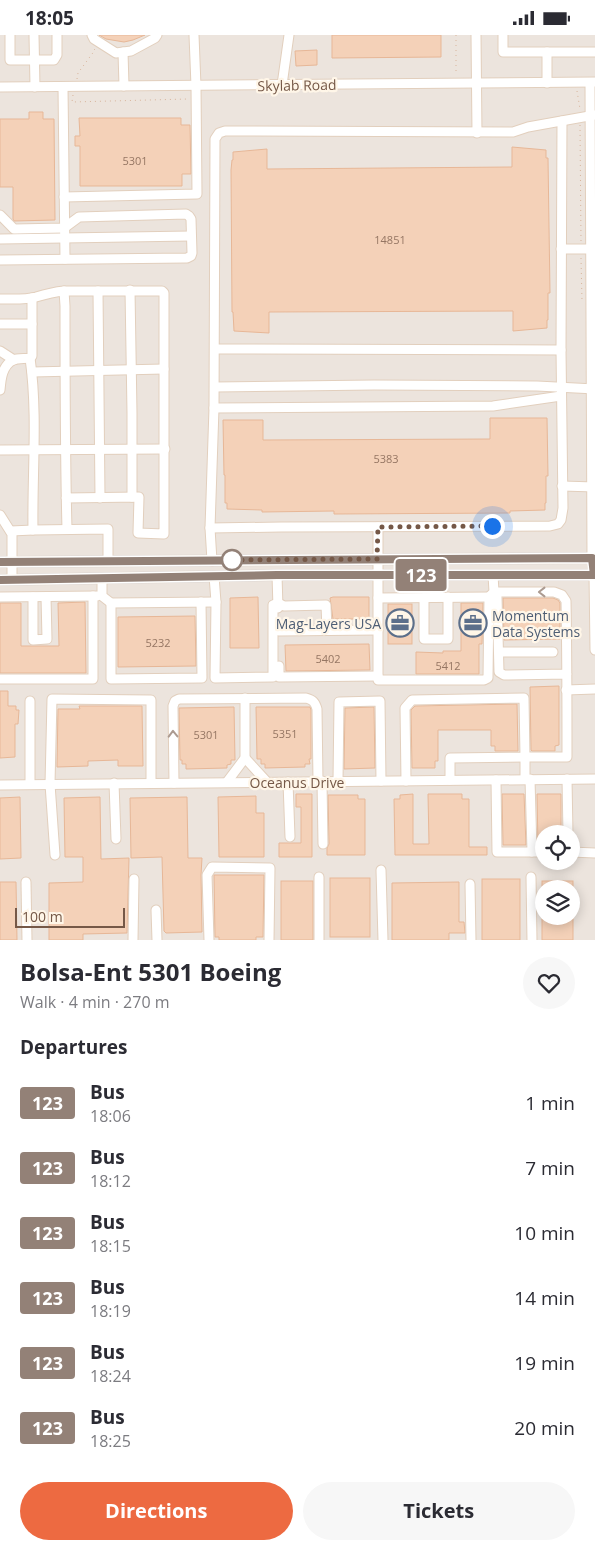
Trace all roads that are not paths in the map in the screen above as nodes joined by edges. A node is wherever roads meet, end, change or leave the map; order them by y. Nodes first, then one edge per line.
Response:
1 (10, 35) edge
2 (34, 35) edge
3 (57, 35) edge
4 (92, 35) edge
5 (157, 35) edge
6 (194, 35) edge
7 (289, 35) edge
8 (476, 35) edge
9 (503, 35) edge
10 (122, 52) junction
11 (547, 52) junction
12 (595, 52) edge
13 (34, 60) junction
14 (476, 83) junction
15 (547, 83) junction
16 (592, 83) edge
17 (282, 85) junction
18 (124, 86) junction
19 (196, 86) junction
20 (0, 87) edge
21 (35, 87) junction
22 (63, 87) junction
23 (592, 115) edge
24 (562, 121) junction
25 (477, 133) junction
26 (64, 197) junction
27 (0, 215) edge
28 (64, 228) junction
29 (191, 237) junction
30 (65, 238) junction
31 (0, 239) edge
32 (561, 249) junction
33 (593, 249) edge
34 (65, 259) junction
35 (0, 260) edge
36 (130, 290) junction
37 (64, 291) junction
38 (98, 291) junction
39 (32, 298) junction
40 (0, 299) edge
41 (32, 323) junction
42 (0, 324) edge
43 (215, 349) junction
44 (561, 349) junction
45 (0, 351) edge
46 (30, 358) junction
47 (14, 360) junction
48 (164, 369) junction
49 (131, 370) junction
50 (32, 372) junction
51 (65, 372) junction
52 (99, 372) junction
53 (0, 375) edge
54 (215, 387) junction
55 (593, 389) edge
56 (0, 390) edge
57 (561, 391) junction
58 (214, 408) junction
59 (132, 449) junction
60 (165, 449) junction
61 (0, 450) edge
62 (66, 450) junction
63 (99, 450) junction
64 (33, 451) junction
65 (562, 486) junction
66 (594, 487) edge
67 (132, 497) junction
68 (66, 498) junction
69 (100, 498) junction
70 (0, 517) edge
71 (378, 527) junction
72 (210, 528) junction
73 (67, 529) junction
74 (33, 530) junction
75 (11, 531) junction
76 (594, 558) edge
77 (377, 559) junction
78 (0, 561) edge
79 (12, 561) junction
80 (108, 561) junction
81 (212, 561) junction
82 (277, 575) junction
83 (377, 575) junction
84 (493, 575) junction
85 (594, 575) edge
86 (214, 576) junction
87 (102, 578) junction
88 (0, 579) edge
89 (12, 579) junction
90 (492, 595) junction
91 (98, 596) junction
92 (0, 597) edge
93 (33, 597) junction
94 (46, 597) junction
95 (448, 597) junction
96 (378, 598) junction
97 (424, 598) junction
98 (216, 601) junction
99 (201, 602) junction
100 (111, 603) junction
101 (278, 603) junction
102 (327, 630) junction
103 (378, 630) junction
104 (279, 631) junction
105 (595, 650) edge
106 (499, 652) junction
107 (553, 652) dead end
108 (567, 674) junction
109 (378, 676) junction
110 (0, 679) edge
111 (595, 689) edge
112 (566, 690) junction
113 (244, 698) junction
114 (30, 701) dead end
115 (525, 757) junction
116 (245, 758) junction
117 (528, 779) junction
118 (567, 779) junction
119 (595, 779) edge
120 (450, 780) junction
121 (496, 780) junction
122 (320, 781) junction
123 (338, 781) junction
124 (381, 781) junction
125 (406, 781) junction
126 (227, 782) junction
127 (266, 782) junction
128 (288, 782) junction
129 (114, 783) junction
130 (151, 783) junction
131 (174, 783) junction
132 (30, 784) junction
133 (50, 784) junction
134 (0, 785) edge
135 (568, 825) edge
136 (290, 837) dead end
137 (116, 839) dead end
138 (322, 844) dead end
139 (532, 852) joint
140 (580, 853) edge
141 (595, 853) edge
142 (55, 855) dead end
143 (381, 869) dead end
144 (319, 877) dead end
145 (531, 877) dead end
146 (134, 879) dead end
147 (26, 882) dead end
148 (470, 884) dead end
149 (156, 911) dead end
150 (27, 940) edge
151 (133, 940) edge
152 (157, 940) edge
153 (208, 940) edge
154 (269, 940) edge
155 (319, 940) edge
156 (383, 940) edge
157 (471, 940) edge
158 (532, 940) edge

1 - 13 street
2 - 13 street
3 - 13 street
4 - 10 street
5 - 10 street
6 - 19 street
7 - 17 street
8 - 14 street
9 - 11 street
10 - 18 street
11 - 12 street
11 - 15 street
13 - 21 street
14 - 15 street, Skylab Road
14 - 17 street, Skylab Road
14 - 25 street
15 - 16 street, Skylab Road
16 - 23 street
17 - 19 street, Skylab Road
18 - 19 street, Skylab Road
18 - 22 street, Skylab Road
19 - 26 street
20 - 21 street, Skylab Road
21 - 22 street, Skylab Road
22 - 26 street
23 - 24 street
23 - 33 street
24 - 25 street
24 - 32 street
25 - 43 street
26 - 28 street
27 - 28 street
28 - 29 street
28 - 30 street
29 - 30 street
29 - 34 street
30 - 31 street
30 - 34 street
32 - 33 street
32 - 44 street
33 - 55 street
34 - 35 street
36 - 38 street
36 - 48 street
36 - 49 street
37 - 38 street
37 - 39 street
37 - 51 street
38 - 52 street
39 - 40 street
39 - 41 street
41 - 42 street
41 - 46 street
43 - 44 street
43 - 54 street
44 - 57 street
45 - 47 street
46 - 47 street
46 - 50 street
47 - 53 street
48 - 49 street
48 - 60 street
49 - 52 street
49 - 59 street
50 - 51 street
50 - 64 street
51 - 52 street
51 - 62 street
52 - 63 street
53 - 56 street
54 - 57 street
54 - 58 street
55 - 57 street
55 - 66 street
57 - 58 street
57 - 65 street
58 - 72 street
59 - 60 street
59 - 63 street
59 - 67 street
60 - 67 street
61 - 64 street
62 - 63 street
62 - 64 street
62 - 68 street
63 - 69 street
64 - 74 street
65 - 66 street
65 - 71 street
66 - 76 street
67 - 69 street
68 - 69 street
68 - 73 street
70 - 75 street
71 - 72 street
71 - 77 street
72 - 81 street
73 - 74 street
73 - 80 street
74 - 75 street
75 - 79 street
76 - 77 main road
76 - 85 street
77 - 81 main road
77 - 83 street
78 - 79 main road
79 - 80 main road
79 - 89 street
80 - 81 main road
81 - 86 main road
82 - 83 main road
82 - 86 main road
82 - 101 street
83 - 84 main road
83 - 96 street
84 - 85 main road
84 - 90 street
85 - 105 street
86 - 87 main road
86 - 98 street
87 - 89 main road
87 - 91 street
88 - 89 main road
90 - 95 street
90 - 106 street
108 -> 90 street
90 - 109 street
91 - 94 street
91 - 100 street
91 - 110 street
92 - 93 street
93 - 94 street
93 - 94 street
95 - 97 street
95 - 97 street
96 - 97 street
96 - 103 street
98 - 99 street
98 - 101 street
99 - 100 street
99 - 100 street
101 - 102 street
101 - 104 street
102 - 103 street
102 - 104 street
103 - 109 street
104 - 109 street
106 - 107 street
106 - 108 street
108 - 112 street
111 - 112 street
112 - 115 street
113 - 116 street
113 - 122 street
131 -> 113 street
114 - 132 street
115 - 117 street
115 - 120 street
115 - 125 street
116 - 126 street
116 - 127 street
117 - 118 street, Oceanus Drive
117 - 121 street, Oceanus Drive
117 - 139 street
118 - 119 street, Oceanus Drive
118 - 135 street
120 - 121 street, Oceanus Drive
120 - 125 street, Oceanus Drive
121 - 139 street
122 - 123 street, Oceanus Drive
122 - 128 street, Oceanus Drive
122 - 138 street
123 - 124 street, Oceanus Drive
123 - 124 street
124 - 125 street, Oceanus Drive
126 - 127 street, Oceanus Drive
126 - 131 street, Oceanus Drive
127 - 128 street, Oceanus Drive
128 - 136 street
129 - 130 street, Oceanus Drive
129 - 133 street, Oceanus Drive
129 - 137 street
130 - 131 street, Oceanus Drive
130 - 133 street
132 - 133 street, Oceanus Drive
132 - 134 street, Oceanus Drive
133 - 142 street
140 - 141 street
143 - 156 street
144 - 155 street
145 - 158 street
146 - 151 street
147 - 150 street
148 - 157 street
149 - 152 street
153 - 154 street

